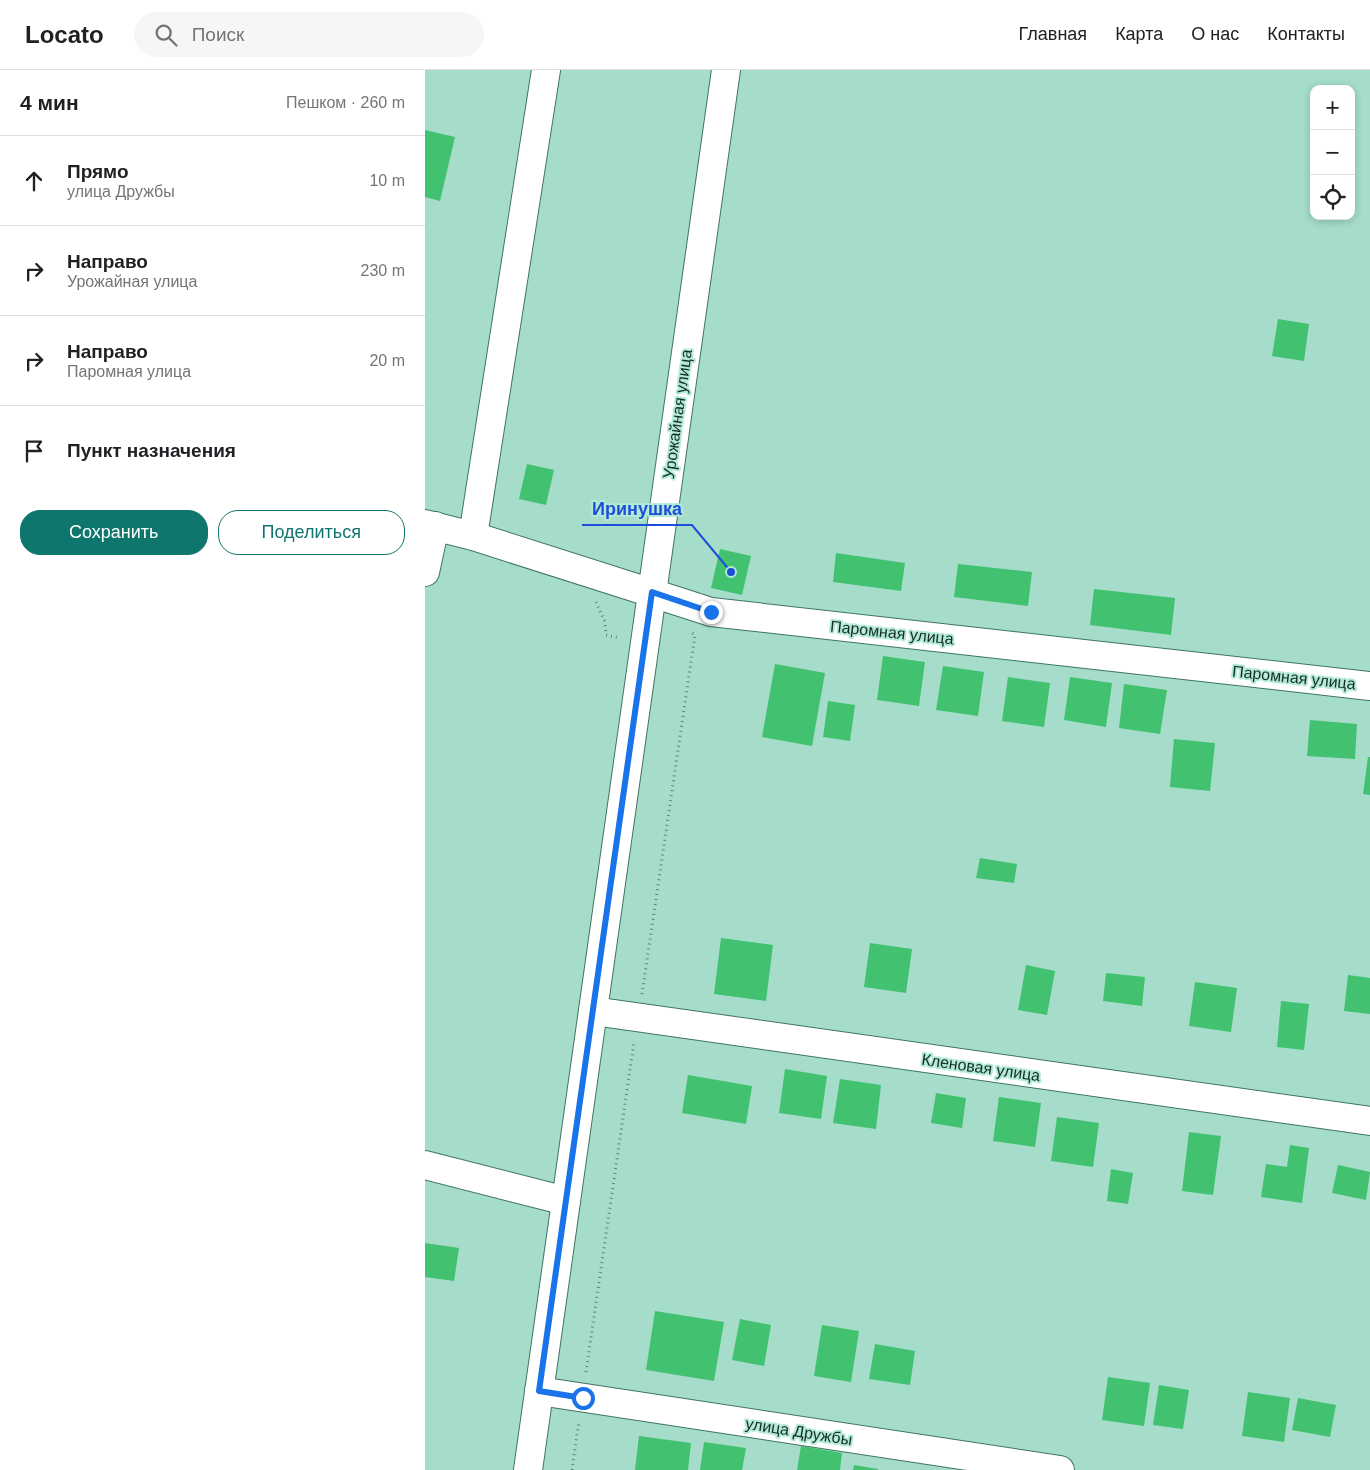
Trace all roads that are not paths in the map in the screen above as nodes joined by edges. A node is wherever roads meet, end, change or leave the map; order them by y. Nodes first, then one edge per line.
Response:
1 (546, 70) edge
2 (726, 70) edge
3 (430, 525) edge
4 (473, 536) junction
5 (425, 572) edge
6 (652, 592) junction
7 (1370, 686) edge
8 (593, 1011) junction
9 (1370, 1121) edge
10 (425, 1165) edge
11 (566, 1201) junction
12 (539, 1391) junction
13 (528, 1470) edge
14 (1060, 1470) edge

1 - 4 street
2 - 6 street, Урожайная улица
3 - 4 street, Паромная улица
3 - 5 street
4 - 6 street, Паромная улица
6 - 7 street, Паромная улица
6 - 8 street, Урожайная улица
8 - 9 street, Кленовая улица
8 - 11 street, Урожайная улица
10 - 11 street
11 - 12 street, Урожайная улица
12 - 13 street, Урожайная улица
12 - 14 street, улица Дружбы

